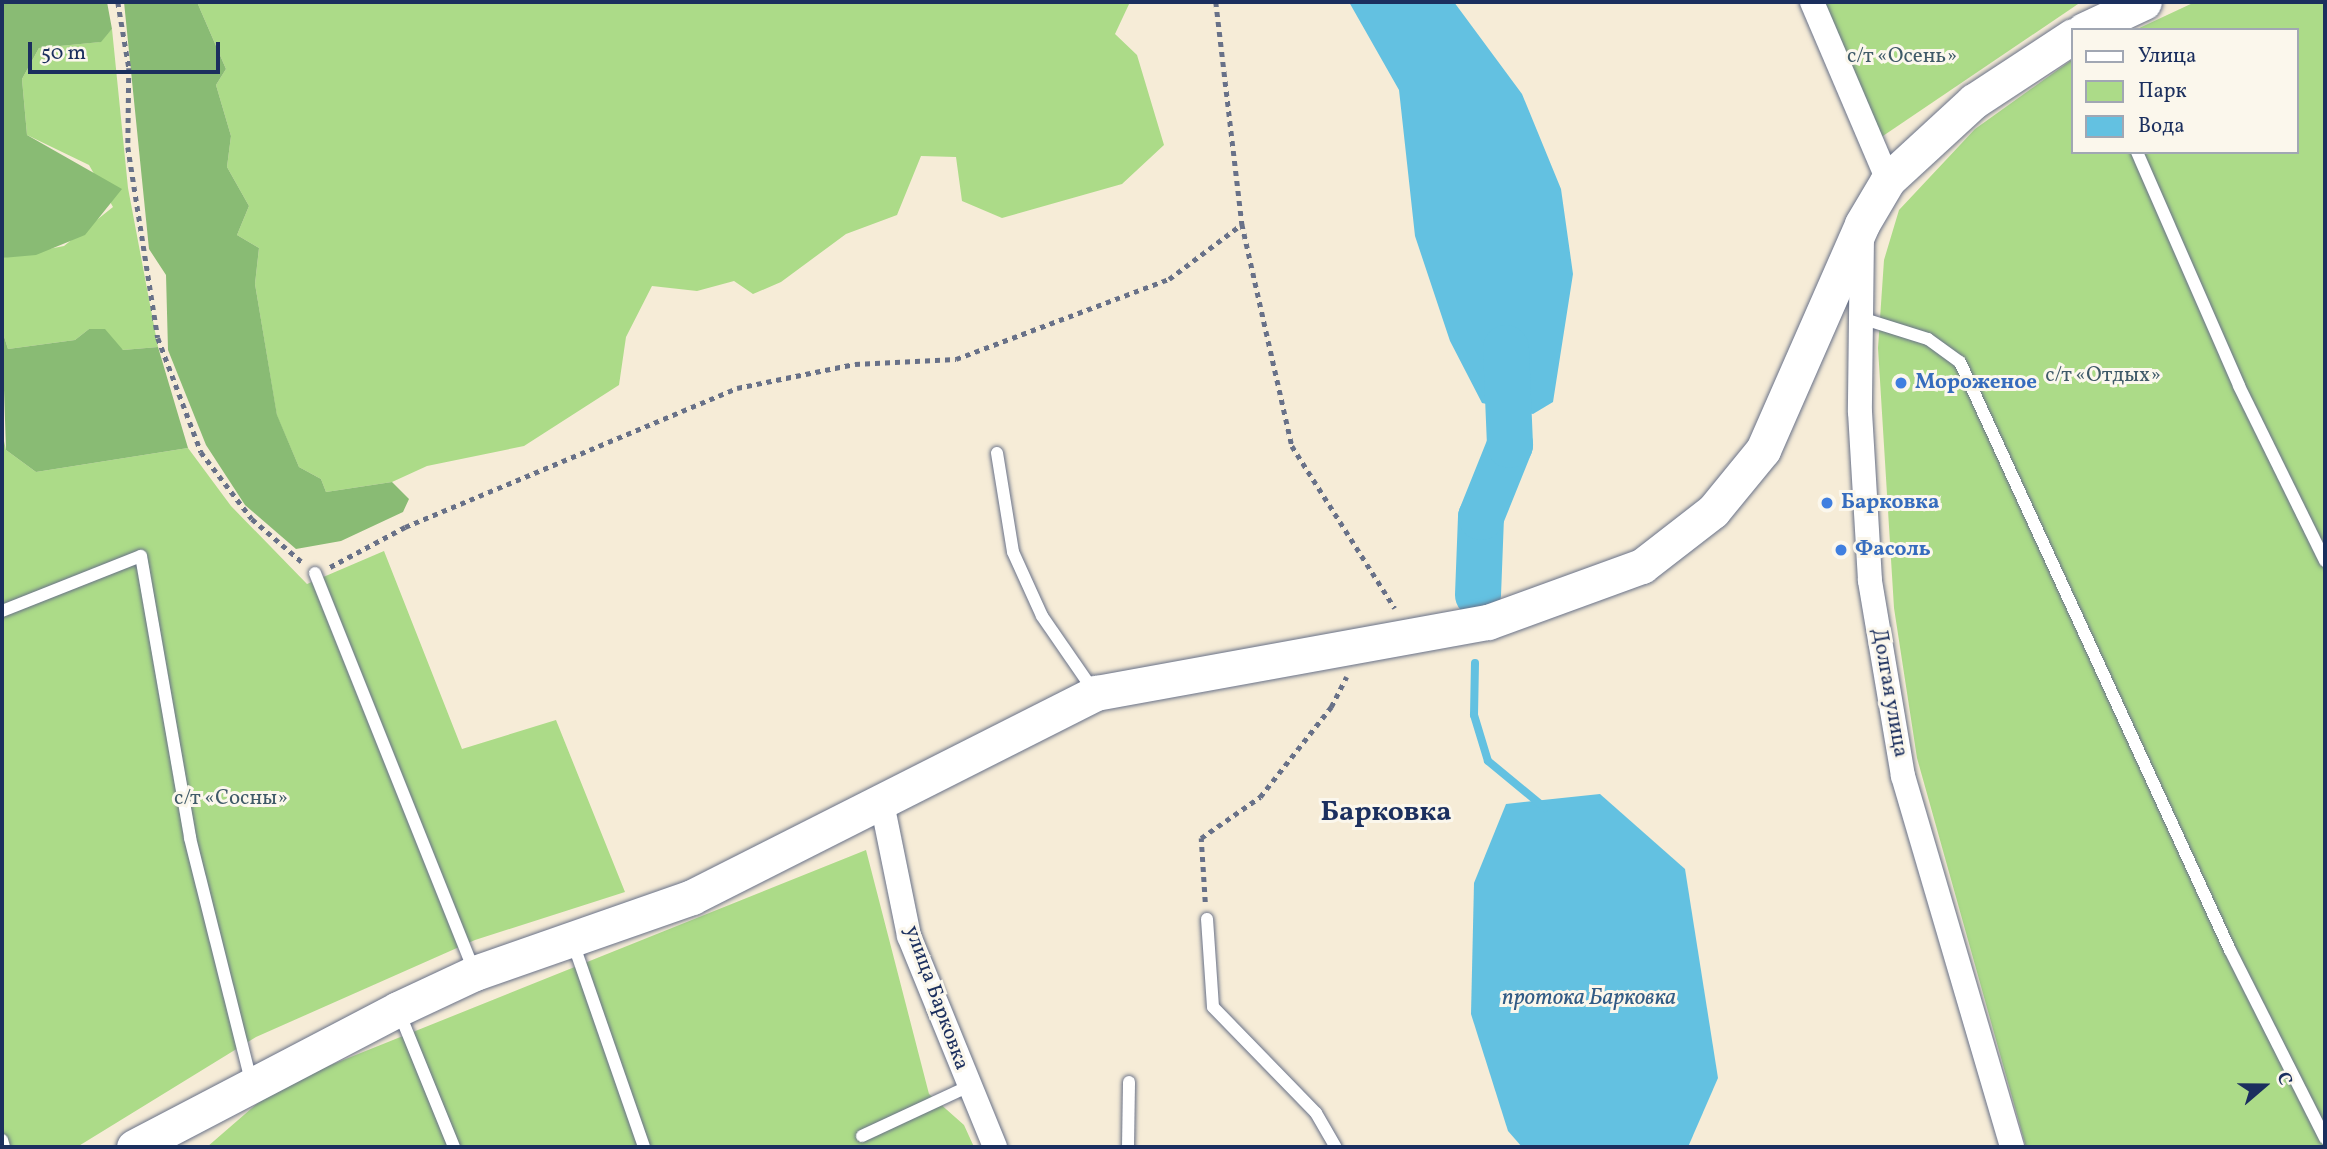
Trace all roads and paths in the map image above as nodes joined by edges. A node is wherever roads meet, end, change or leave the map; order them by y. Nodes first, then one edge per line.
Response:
1 (118, 2) edge
2 (1216, 2) edge
3 (1812, 2) edge
4 (2144, 2) edge
5 (2088, 28) edge
6 (2072, 37) edge
7 (2138, 154) edge
8 (1888, 180) junction
9 (1242, 224) junction
10 (1862, 224) junction
11 (1861, 318) junction
12 (997, 453) dead end
13 (2325, 561) edge
14 (315, 573) junction
15 (2, 611) edge
16 (1413, 638) junction
17 (1360, 648) junction
18 (1096, 693) junction
19 (882, 803) junction
20 (1207, 919) joint
21 (572, 940) junction
22 (475, 973) junction
23 (398, 1009) junction
24 (1129, 1082) dead end
25 (252, 1084) junction
26 (969, 1086) junction
27 (862, 1136) dead end
28 (2325, 1138) edge
29 (2, 1140) edge
30 (4, 1147) edge
31 (134, 1147) edge
32 (454, 1147) edge
33 (644, 1147) edge
34 (995, 1147) edge
35 (1128, 1147) edge
36 (1336, 1147) edge
37 (2012, 1147) edge

1 - 14 path
2 - 9 path
3 - 8 street
4 - 5 main road
6 - 8 main road
7 - 13 lane
8 - 10 main road
9 - 14 path
9 - 16 path
10 - 11 street, Долгая улица
10 - 16 main road
11 - 28 lane
11 - 37 street, Долгая улица
12 - 18 lane
14 - 22 lane
15 - 25 lane
16 - 17 main road
17 - 18 main road
17 - 20 path
18 - 19 main road
19 - 21 main road
19 - 26 street, улица Барковка
20 - 36 lane
21 - 22 main road
21 - 33 lane
22 - 23 main road
23 - 25 main road
23 - 32 lane
24 - 35 lane
25 - 31 main road
26 - 27 lane
26 - 34 street, улица Барковка
29 - 30 lane

